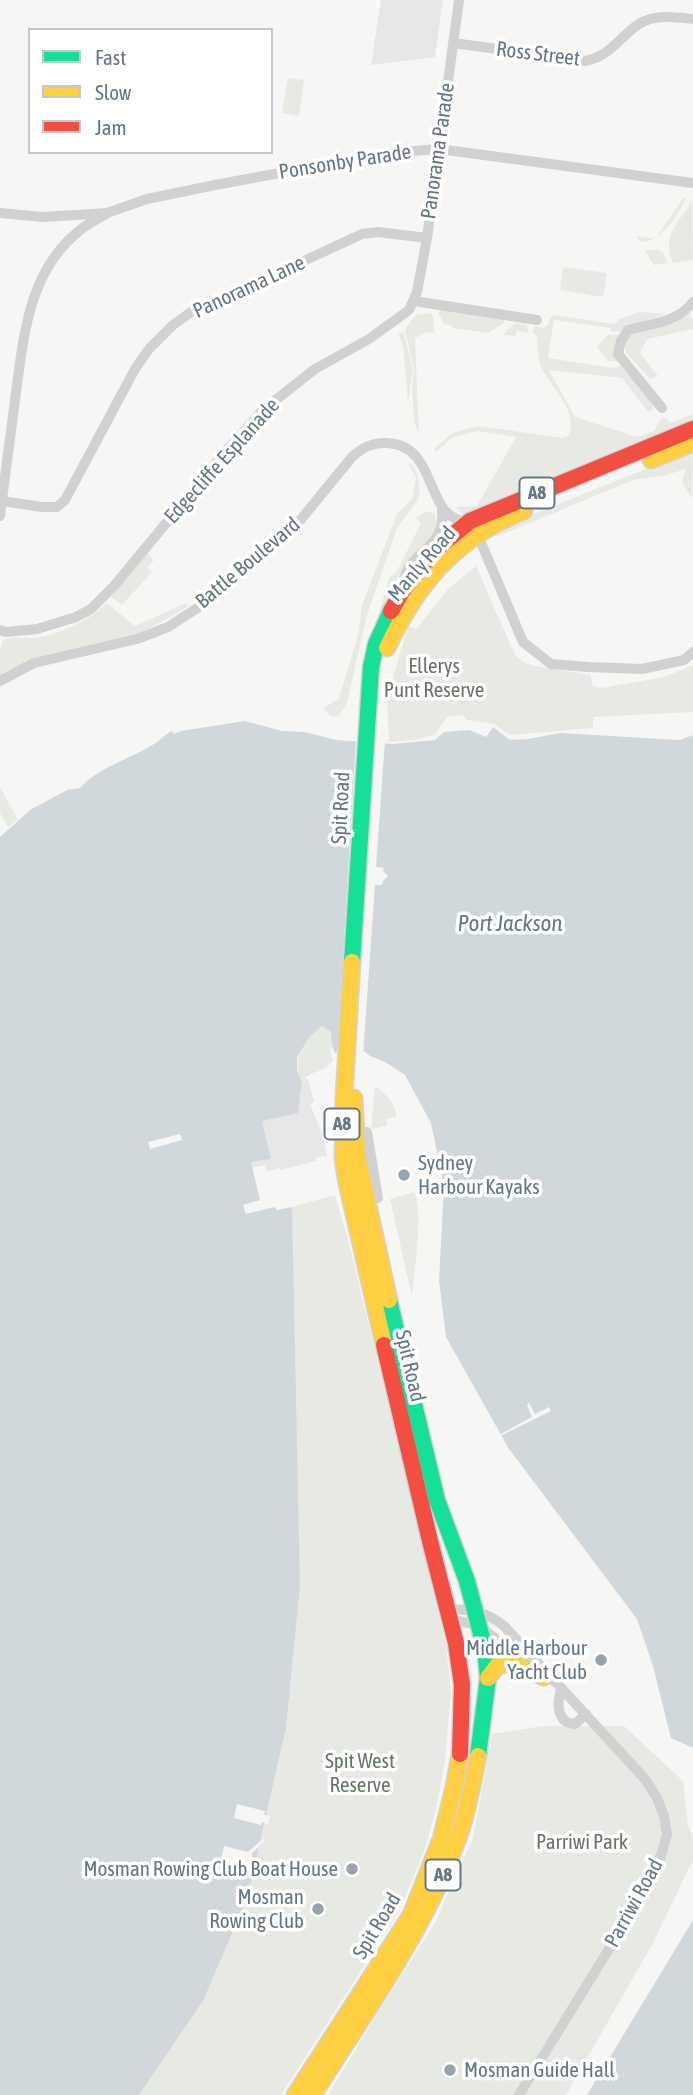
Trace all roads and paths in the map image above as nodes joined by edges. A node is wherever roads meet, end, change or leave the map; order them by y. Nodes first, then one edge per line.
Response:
1 (458, 0) edge
2 (693, 19) edge
3 (453, 43) junction
4 (439, 149) junction
5 (693, 183) edge
6 (0, 213) edge
7 (107, 213) junction
8 (427, 237) junction
9 (414, 301) junction
10 (693, 302) edge
11 (537, 320) dead end
12 (662, 408) dead end
13 (693, 429) edge
14 (693, 443) edge
15 (2, 489) edge
16 (2, 501) junction
17 (442, 508) junction
18 (0, 516) edge
19 (474, 527) junction
20 (403, 590) junction
21 (393, 606) joint
22 (0, 630) edge
23 (693, 653) edge
24 (0, 681) edge
25 (371, 727) junction
26 (350, 1069) junction
27 (367, 1132) dead end
28 (378, 1198) dead end
29 (450, 1614) junction
30 (478, 1618) junction
31 (488, 1678) junction
32 (554, 1684) junction
33 (586, 1714) junction
34 (295, 2095) edge
35 (313, 2095) edge
36 (519, 2095) edge

1 - 3 street, Panorama Parade
2 - 3 street, Ross Street
3 - 4 street, Panorama Parade
4 - 5 street, Ponsonby Parade
4 - 7 street, Ponsonby Parade
4 - 8 street, Panorama Parade
6 - 7 street, Ponsonby Parade
7 - 15 street
8 - 9 street, Panorama Parade
8 - 16 street, Panorama Lane
9 - 11 street
9 - 22 street, Edgecliffe Esplanade
10 - 12 street
13 - 19 highway, Manly Road / A8
14 - 19 highway, Manly Road / A8
15 - 16 street
16 - 18 street
17 - 19 street
17 - 20 street
17 - 24 street, Battle Boulevard
19 - 20 highway, Manly Road / A8
19 - 23 street
19 - 25 highway, Manly Road / A8
20 - 21 highway, Manly Road / A8
21 - 25 highway, Spit Road / A8
25 - 26 highway, Spit Road / A8
26 - 29 highway, Spit Road / A8
26 - 30 highway, Spit Road / A8
27 - 28 street
29 - 30 street, Parriwi Road
29 - 30 street, Parriwi Road
29 - 34 highway, Spit Road / A8
30 - 31 highway, Spit Road / A8
30 - 32 street, Parriwi Road
30 - 32 street, Parriwi Road
31 - 32 highway
31 - 35 highway, Spit Road / A8
32 - 33 street, Parriwi Road
32 - 33 street
33 - 36 street, Parriwi Road

